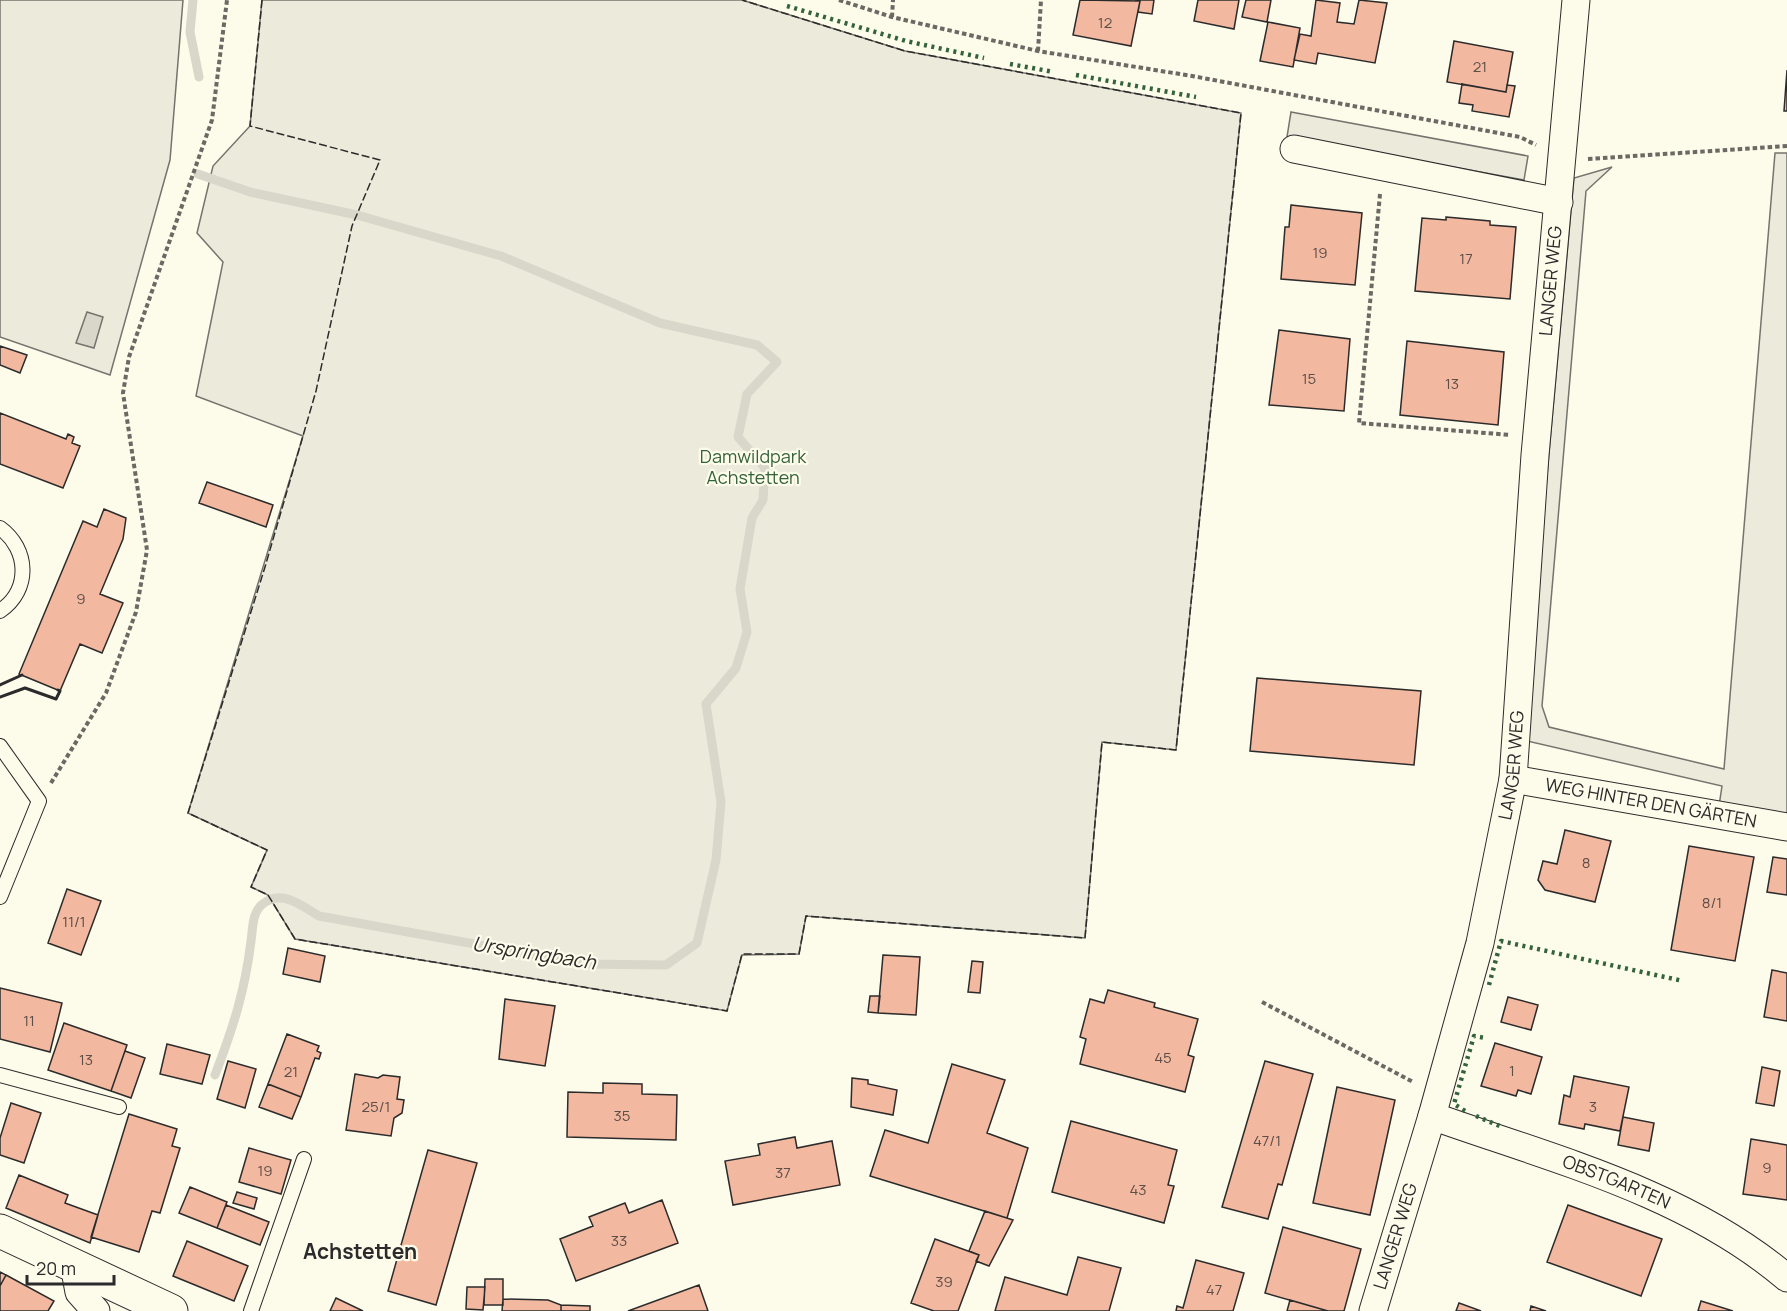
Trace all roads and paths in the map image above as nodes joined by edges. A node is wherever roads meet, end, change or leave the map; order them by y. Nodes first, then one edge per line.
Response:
1 (227, 0) edge
2 (839, 0) edge
3 (893, 0) edge
4 (1041, 0) edge
5 (1576, 0) edge
6 (892, 17) junction
7 (1038, 51) junction
8 (1787, 146) edge
9 (1294, 149) dead end
10 (1563, 155) junction
11 (1383, 167) junction
12 (1559, 202) junction
13 (1537, 437) junction
14 (0, 528) edge
15 (0, 611) edge
16 (0, 746) edge
17 (1513, 779) junction
18 (39, 801) junction
19 (1787, 827) edge
20 (0, 897) edge
21 (1262, 1002) dead end
22 (0, 1076) edge
23 (1435, 1106) junction
24 (119, 1107) dead end
25 (304, 1159) dead end
26 (0, 1231) edge
27 (74, 1265) junction
28 (1787, 1278) edge
29 (96, 1311) edge
30 (171, 1311) edge
31 (251, 1311) edge
32 (1372, 1311) edge

1 - 18 path
2 - 6 path
3 - 6 path
4 - 7 path
5 - 10 street, LANGER WEG
6 - 7 path
7 - 10 path
8 - 10 path
9 - 11 street, LANGER WEG
10 - 12 street, LANGER WEG
11 - 12 street, LANGER WEG
11 - 13 path
12 - 13 street, LANGER WEG
13 - 17 street, LANGER WEG
14 - 15 lane
16 - 18 lane
17 - 19 street, WEG HINTER DEN GÄRTEN
17 - 23 street, LANGER WEG
18 - 20 lane
21 - 23 path
22 - 24 lane
23 - 28 street, OBSTGARTEN
23 - 32 street, LANGER WEG
25 - 31 lane
26 - 27 street
27 - 29 street
27 - 30 street

